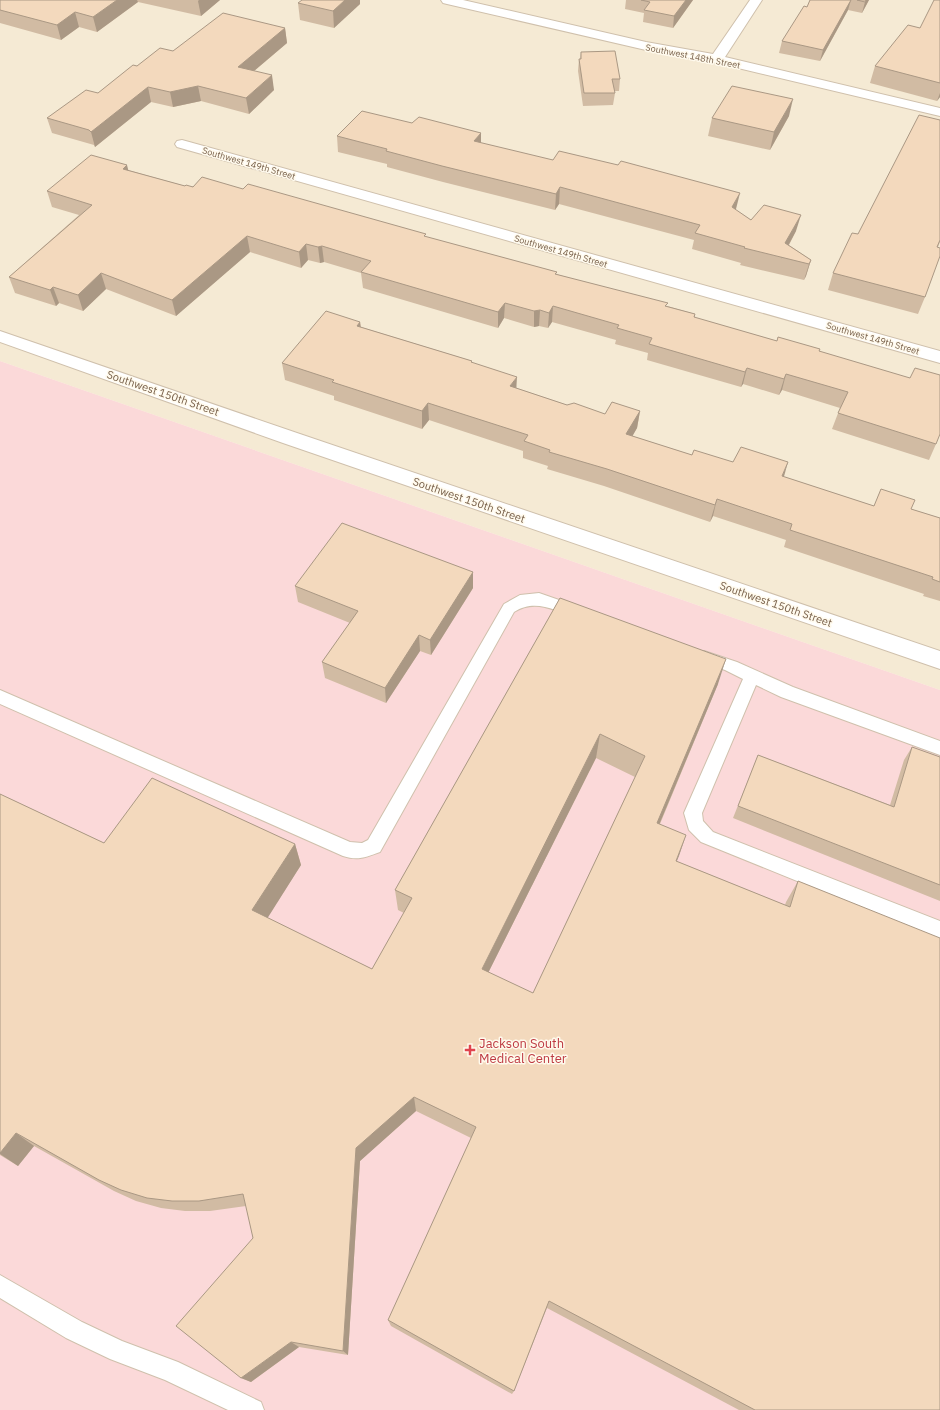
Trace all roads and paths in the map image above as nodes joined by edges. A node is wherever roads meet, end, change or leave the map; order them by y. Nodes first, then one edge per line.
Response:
1 (447, 0) edge
2 (756, 0) edge
3 (717, 60) junction
4 (940, 112) edge
5 (182, 144) dead end
6 (0, 336) edge
7 (940, 357) edge
8 (590, 617) edge
9 (686, 651) edge
10 (940, 660) edge
11 (752, 676) junction
12 (0, 697) edge
13 (940, 748) edge
14 (940, 930) edge
15 (0, 1286) edge
16 (253, 1410) edge

1 - 3 street, Southwest 148th Street
2 - 3 street
3 - 4 street, Southwest 148th Street
5 - 7 street, Southwest 149th Street
6 - 10 street, Southwest 150th Street
8 - 12 lane
9 - 11 lane
11 - 13 lane
11 - 14 lane
15 - 16 lane

